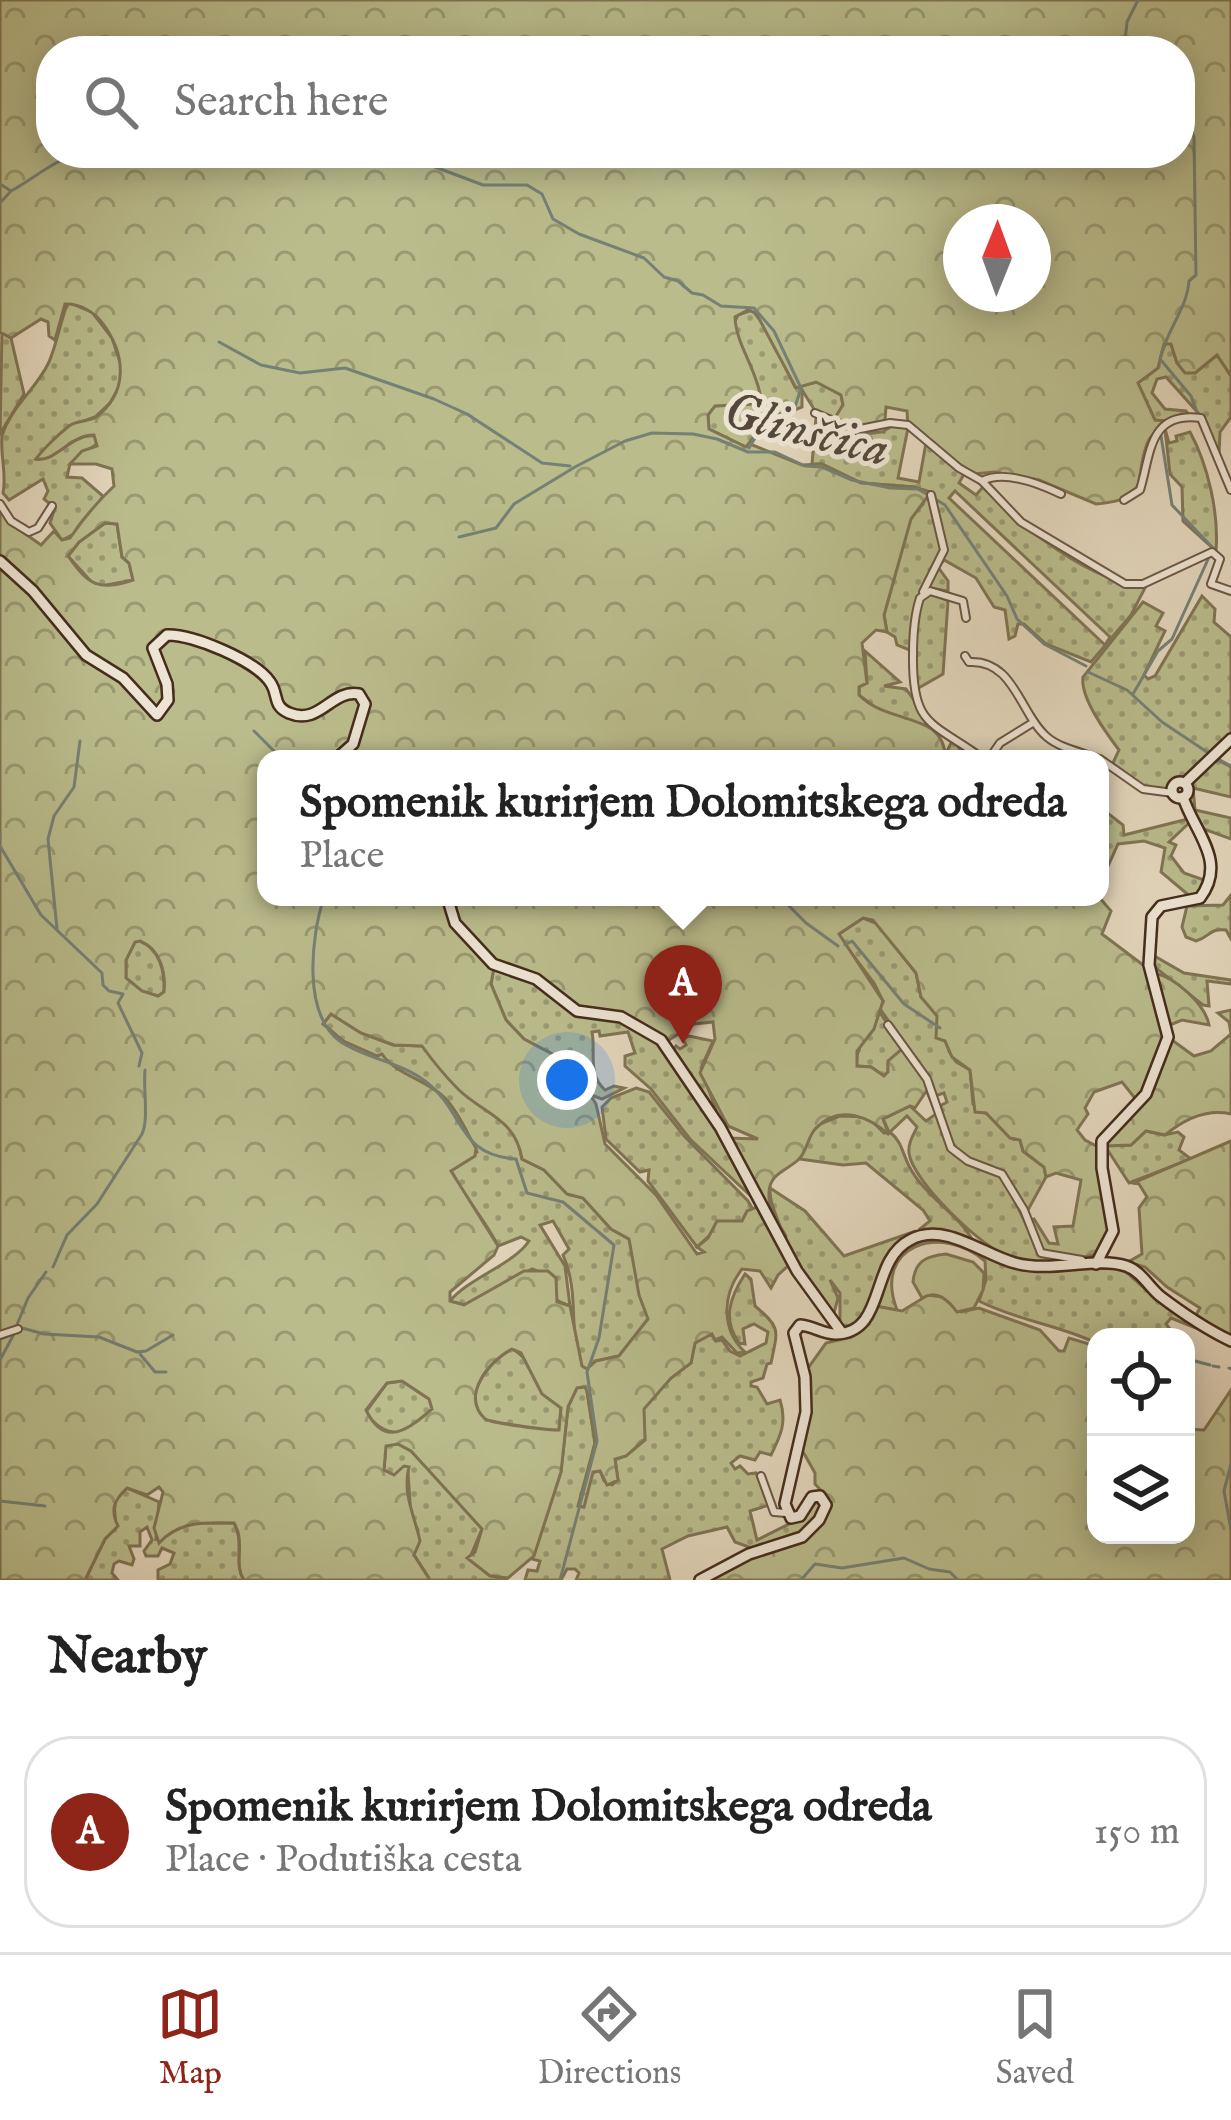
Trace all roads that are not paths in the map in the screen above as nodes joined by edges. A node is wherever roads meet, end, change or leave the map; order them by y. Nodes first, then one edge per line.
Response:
1 (815, 413) dead end
2 (982, 481) junction
3 (1231, 490) edge
4 (1061, 494) dead end
5 (931, 495) dead end
6 (1124, 500) dead end
7 (0, 504) edge
8 (52, 506) dead end
9 (0, 562) edge
10 (1231, 590) edge
11 (922, 594) junction
12 (966, 618) dead end
13 (965, 656) dead end
14 (1034, 722) junction
15 (1231, 739) edge
16 (344, 750) edge
17 (972, 750) edge
18 (994, 750) edge
19 (1078, 750) edge
20 (1109, 765) edge
21 (1178, 795) junction
22 (450, 906) edge
23 (888, 1025) dead end
24 (1097, 1261) junction
25 (18, 1329) dead end
26 (842, 1334) junction
27 (0, 1335) edge
28 (1231, 1341) edge
29 (760, 1475) dead end
30 (786, 1513) junction
31 (700, 1580) edge

1 - 2 street
2 - 4 street
2 - 10 street
3 - 6 street
5 - 11 street
7 - 8 street
9 - 16 street
11 - 12 street
11 - 17 street
13 - 14 street
14 - 18 street
14 - 19 street
15 - 21 street
20 - 21 street
21 - 24 street
22 - 26 street
23 - 24 street
24 - 26 street
24 - 28 street
25 - 27 street
26 - 30 street
29 - 30 street
30 - 31 street

